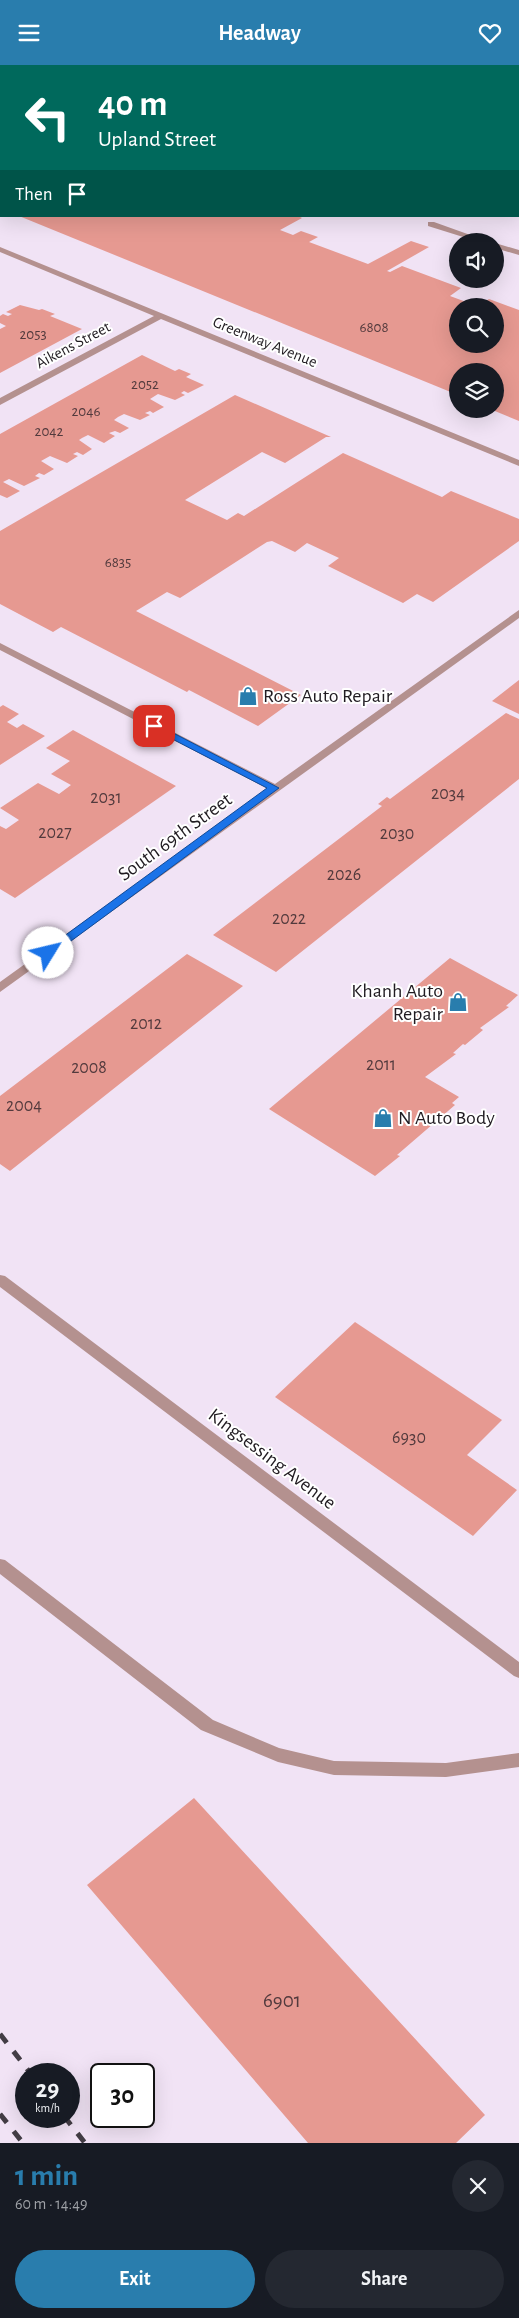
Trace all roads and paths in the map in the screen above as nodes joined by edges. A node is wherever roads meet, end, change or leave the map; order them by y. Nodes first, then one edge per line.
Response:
1 (431, 224) dead end
2 (459, 233) edge
3 (504, 248) edge
4 (0, 249) edge
5 (519, 253) edge
6 (160, 316) junction
7 (0, 402) edge
8 (519, 463) edge
9 (519, 613) edge
10 (0, 646) edge
11 (274, 788) junction
12 (0, 988) edge
13 (0, 1280) edge
14 (0, 1565) edge
15 (519, 1671) edge
16 (519, 1760) edge

1 - 2 street
3 - 5 street
4 - 6 street, Greenway Avenue
6 - 7 street, Aikens Street
6 - 8 street, Greenway Avenue
9 - 11 street, South 69th Street
10 - 11 street
11 - 12 street, South 69th Street
13 - 15 street, Kingsessing Avenue
14 - 16 street

